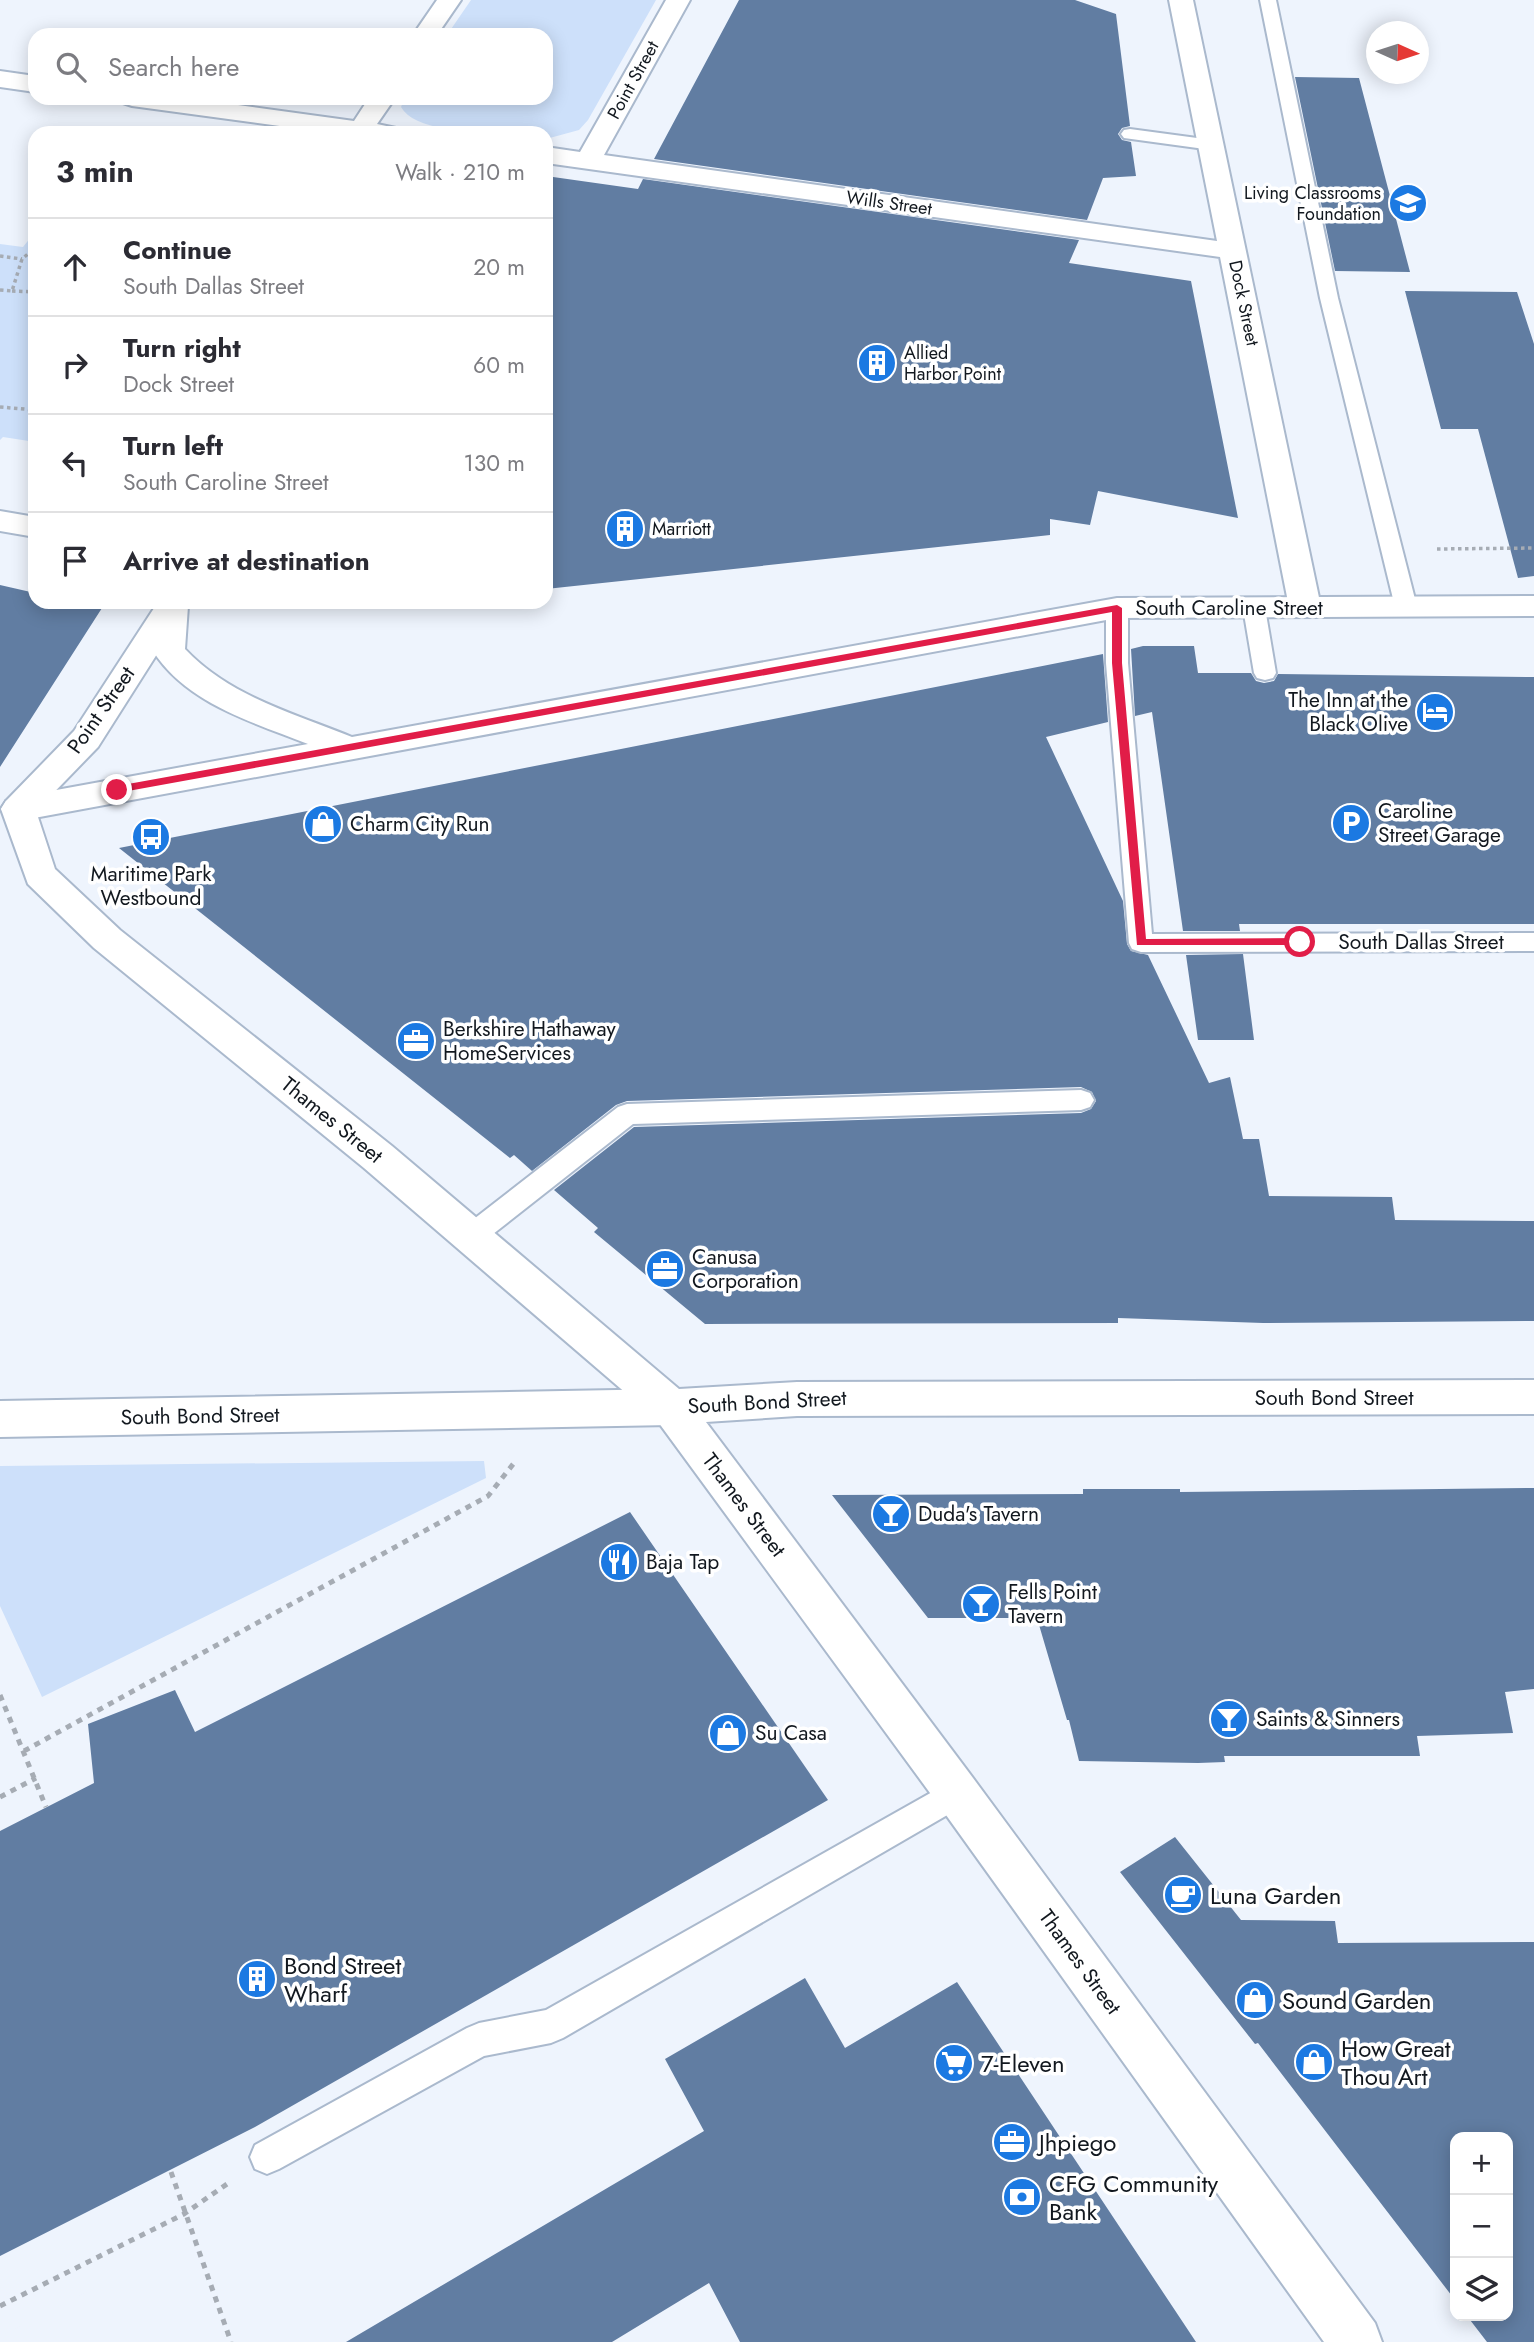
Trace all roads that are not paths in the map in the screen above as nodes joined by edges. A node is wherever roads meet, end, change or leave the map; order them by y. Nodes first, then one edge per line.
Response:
1 (449, 0) edge
2 (678, 0) edge
3 (1181, 0) edge
4 (1268, 0) edge
5 (430, 28) edge
6 (0, 79) edge
7 (28, 83) edge
8 (182, 105) edge
9 (377, 105) edge
10 (332, 126) edge
11 (364, 126) edge
12 (1130, 134) dead end
13 (1212, 145) junction
14 (553, 156) edge
15 (588, 161) junction
16 (1233, 251) junction
17 (0, 521) edge
18 (28, 526) edge
19 (1534, 606) edge
20 (1305, 607) junction
21 (1406, 607) junction
22 (1117, 608) junction
23 (1254, 608) junction
24 (170, 609) edge
25 (173, 609) edge
26 (1265, 673) dead end
27 (349, 748) junction
28 (9, 808) edge
29 (1534, 942) edge
30 (1081, 1100) dead end
31 (470, 1237) junction
32 (1534, 1397) edge
33 (671, 1407) junction
34 (0, 1419) edge
35 (957, 1793) junction
36 (267, 2157) dead end
37 (1356, 2342) edge

1 - 5 street
2 - 15 street, Point Street
3 - 13 street, Dock Street
4 - 21 lane
6 - 7 street
8 - 10 street
9 - 11 street
12 - 13 lane
13 - 16 street, Dock Street
14 - 15 street, Wills Street
15 - 16 street, Wills Street
16 - 20 street, Dock Street
17 - 18 street
19 - 21 street, South Caroline Street
20 - 21 street, South Caroline Street
20 - 23 street, South Caroline Street
22 - 23 street, South Caroline Street
22 - 27 street, South Caroline Street
22 - 29 lane, South Dallas Street
23 - 26 lane
24 - 28 street, Point Street
25 - 27 street
27 - 28 street, South Caroline Street
28 - 31 street, Thames Street
30 - 31 lane
31 - 33 street, Thames Street
32 - 33 street, South Bond Street
33 - 34 street, South Bond Street
33 - 35 street, Thames Street
35 - 36 lane
35 - 37 street, Thames Street

